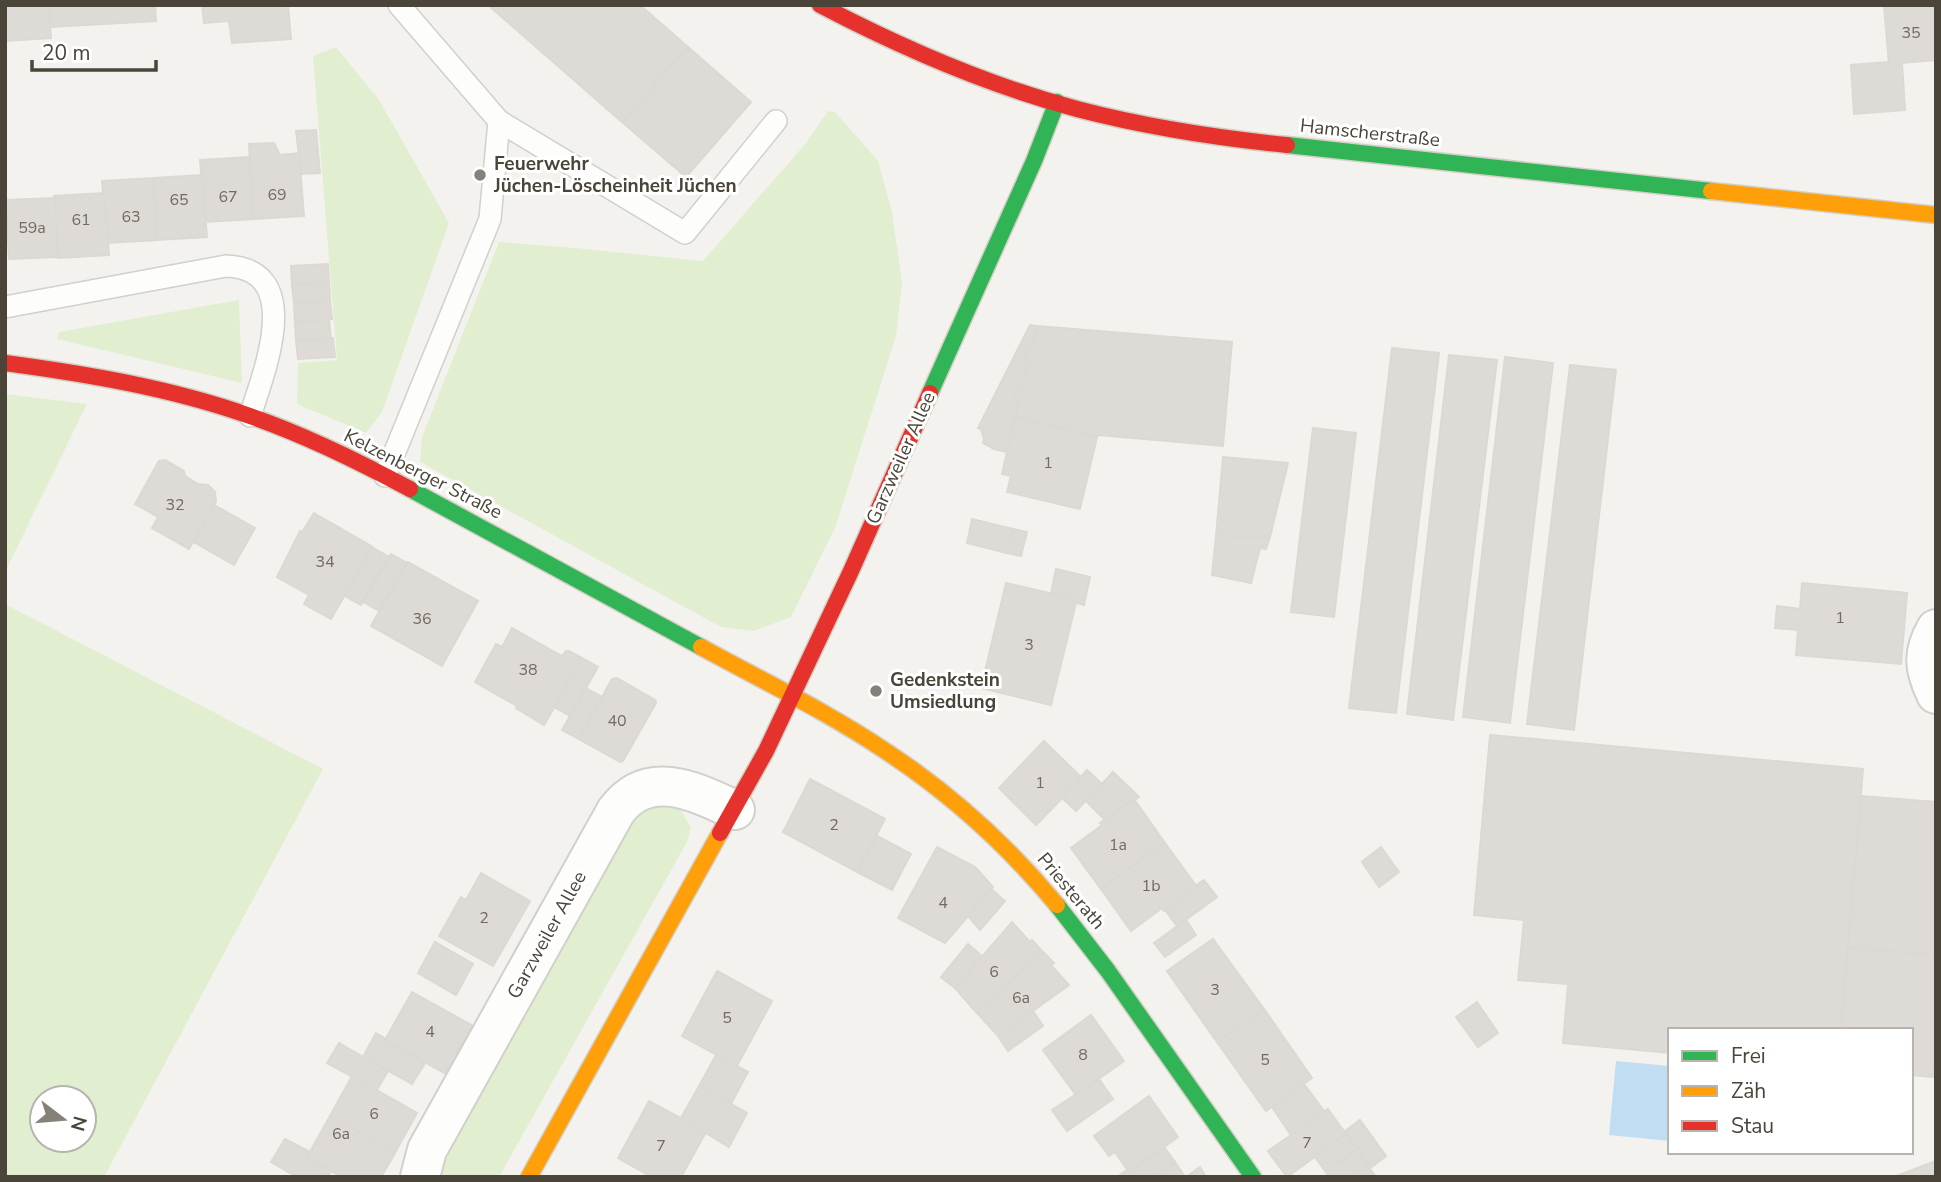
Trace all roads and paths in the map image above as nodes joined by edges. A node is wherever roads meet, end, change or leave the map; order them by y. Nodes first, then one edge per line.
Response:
1 (399, 5) edge
2 (820, 5) edge
3 (1057, 102) junction
4 (499, 121) junction
5 (776, 121) dead end
6 (1936, 215) edge
7 (5, 307) edge
8 (5, 363) edge
9 (250, 416) junction
10 (385, 477) junction
11 (1936, 629) edge
12 (1936, 694) edge
13 (793, 696) junction
14 (735, 810) junction
15 (420, 1177) edge
16 (529, 1177) edge
17 (1253, 1177) edge

1 - 4 lane
2 - 3 street, Hamscherstraße
3 - 6 street, Hamscherstraße
3 - 13 street, Garzweiler Allee
4 - 5 lane
4 - 10 lane
7 - 9 lane
8 - 9 street, Kelzenberger Straße
9 - 10 street, Kelzenberger Straße
10 - 13 street, Kelzenberger Straße
11 - 12 street
13 - 14 street, Garzweiler Allee
13 - 17 street, Priesterath
14 - 15 street, Garzweiler Allee
14 - 16 street, Garzweiler Allee

